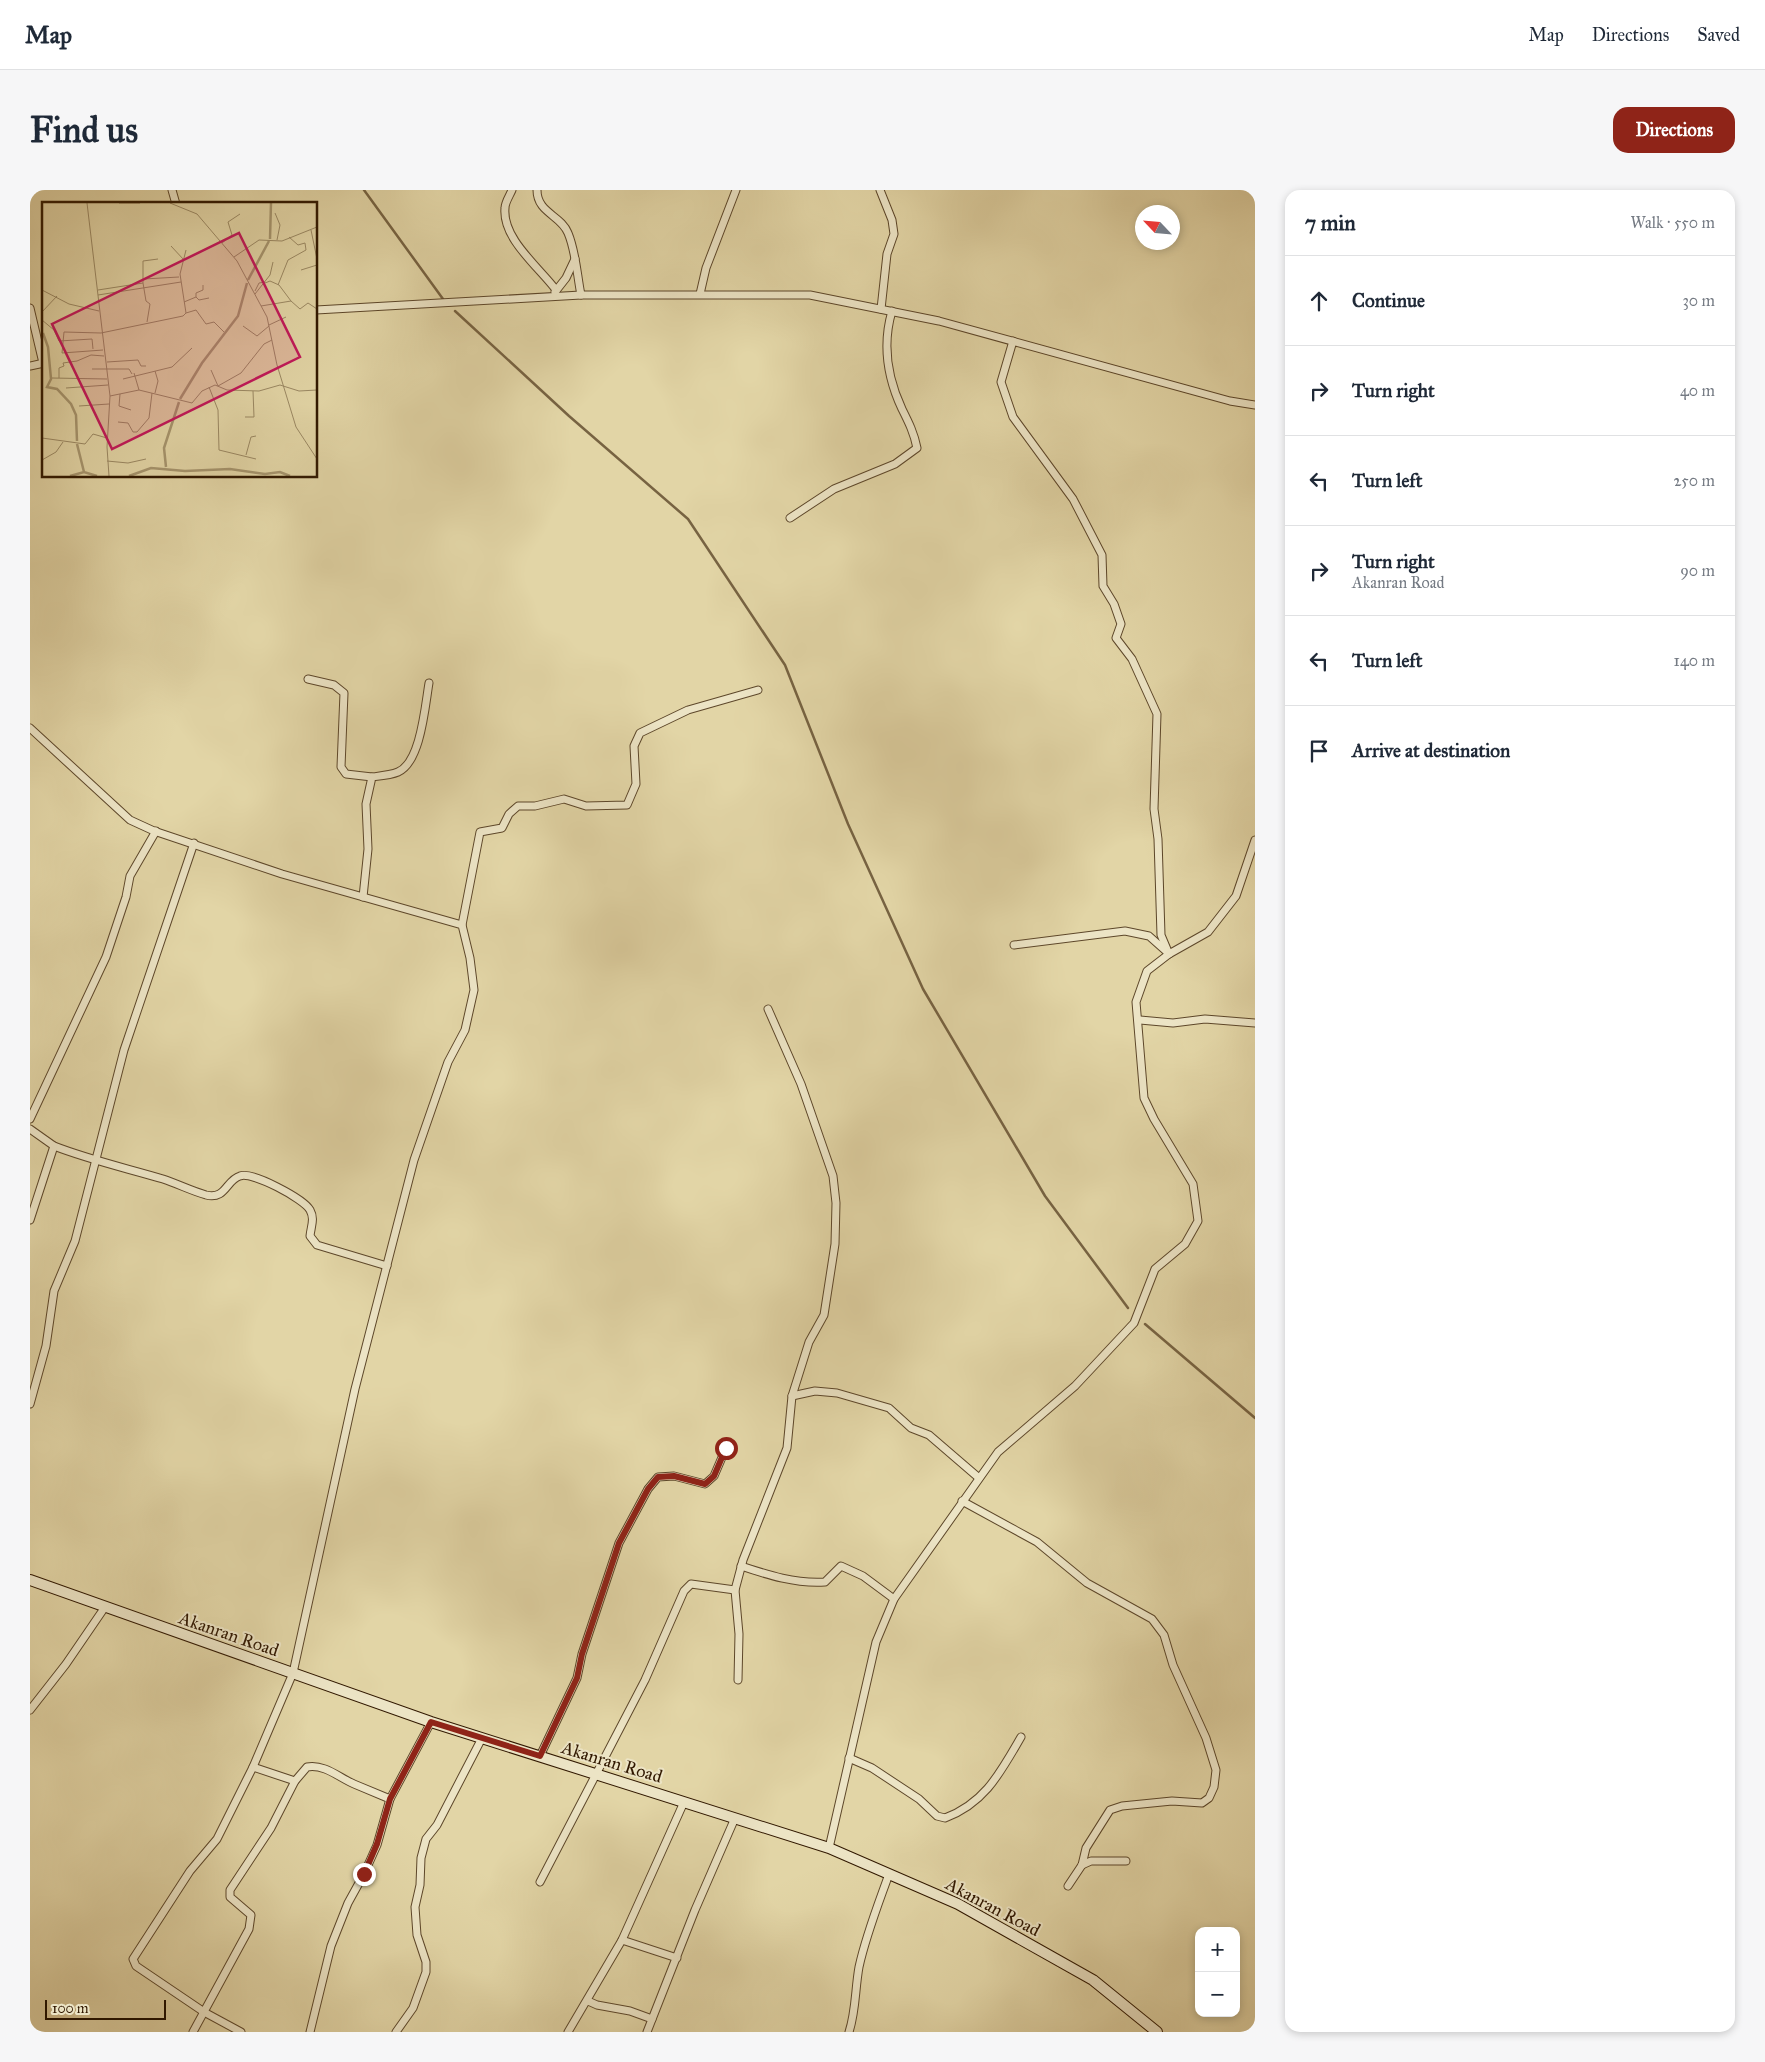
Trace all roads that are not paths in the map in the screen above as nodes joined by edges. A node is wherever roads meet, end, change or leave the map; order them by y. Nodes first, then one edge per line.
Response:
1 (512, 190) edge
2 (537, 190) edge
3 (736, 190) edge
4 (880, 190) edge
5 (575, 259) junction
6 (554, 294) junction
7 (700, 294) junction
8 (581, 295) junction
9 (30, 308) edge
10 (881, 309) junction
11 (318, 310) edge
12 (892, 311) junction
13 (1013, 341) junction
14 (42, 359) edge
15 (1255, 405) edge
16 (790, 518) dead end
17 (308, 679) dead end
18 (429, 683) dead end
19 (758, 690) dead end
20 (32, 731) edge
21 (372, 777) junction
22 (156, 831) junction
23 (1255, 840) edge
24 (194, 843) junction
25 (363, 897) junction
26 (462, 925) junction
27 (1014, 945) dead end
28 (1169, 954) junction
29 (768, 1009) dead end
30 (1140, 1020) junction
31 (1255, 1023) edge
32 (30, 1119) edge
33 (30, 1129) edge
34 (54, 1146) junction
35 (95, 1161) junction
36 (30, 1220) edge
37 (387, 1266) junction
38 (792, 1396) junction
39 (30, 1404) edge
40 (726, 1448) dead end
41 (979, 1478) junction
42 (962, 1501) junction
43 (741, 1566) junction
44 (30, 1580) edge
45 (735, 1590) junction
46 (894, 1599) junction
47 (105, 1607) junction
48 (293, 1673) junction
49 (738, 1680) dead end
50 (30, 1710) edge
51 (431, 1722) junction
52 (1021, 1737) dead end
53 (482, 1738) junction
54 (540, 1756) junction
55 (849, 1758) junction
56 (253, 1767) junction
57 (597, 1774) junction
58 (295, 1781) junction
59 (390, 1799) junction
60 (684, 1802) junction
61 (735, 1818) junction
62 (829, 1848) junction
63 (1126, 1861) dead end
64 (1082, 1865) junction
65 (889, 1874) junction
66 (540, 1882) dead end
67 (1068, 1886) dead end
68 (622, 1940) junction
69 (677, 1958) junction
70 (588, 2000) junction
71 (204, 2012) junction
72 (652, 2019) junction
73 (193, 2032) edge
74 (241, 2032) edge
75 (310, 2032) edge
76 (396, 2032) edge
77 (568, 2032) edge
78 (647, 2032) edge
79 (849, 2032) edge
80 (1157, 2032) edge

1 - 6 street
2 - 5 street
3 - 7 street
4 - 10 street
5 - 6 street
5 - 8 street
6 - 8 street
6 - 11 street
7 - 8 street
7 - 10 street
9 - 14 street
10 - 12 street
12 - 13 street
12 - 16 street
13 - 15 street
13 - 28 street
17 - 21 street
18 - 21 street
19 - 26 street
20 - 22 street
21 - 25 street
22 - 24 street
22 - 32 street
23 - 28 street
24 - 25 street
24 - 35 street
25 - 26 street
26 - 37 street
27 - 28 street
28 - 30 street
29 - 38 street
30 - 31 street
30 - 41 street
33 - 34 street
34 - 35 street
34 - 36 street
35 - 37 street
35 - 39 street
37 - 48 street
38 - 41 street
38 - 43 street
40 - 54 street
41 - 42 street
42 - 46 street
42 - 64 street
43 - 45 street
43 - 46 street
44 - 47 main road, Akanran Road
45 - 49 street
45 - 57 street
46 - 55 street
47 - 48 main road, Akanran Road
47 - 50 street
48 - 51 main road, Akanran Road
48 - 56 street
51 - 53 main road, Akanran Road
51 - 59 street
52 - 55 street
53 - 54 main road, Akanran Road
53 - 76 street
54 - 57 main road, Akanran Road
55 - 62 street
56 - 58 street
56 - 71 street
57 - 60 main road, Akanran Road
57 - 66 street
58 - 59 street
58 - 71 street
59 - 75 street
60 - 61 main road, Akanran Road
60 - 68 street
61 - 62 main road, Akanran Road
61 - 69 street
62 - 65 main road, Akanran Road
63 - 64 street
64 - 67 street
65 - 79 street
65 - 80 main road, Akanran Road
68 - 69 street
68 - 70 street
69 - 72 street
70 - 72 street
70 - 77 street
71 - 73 street
71 - 74 street
72 - 78 street

